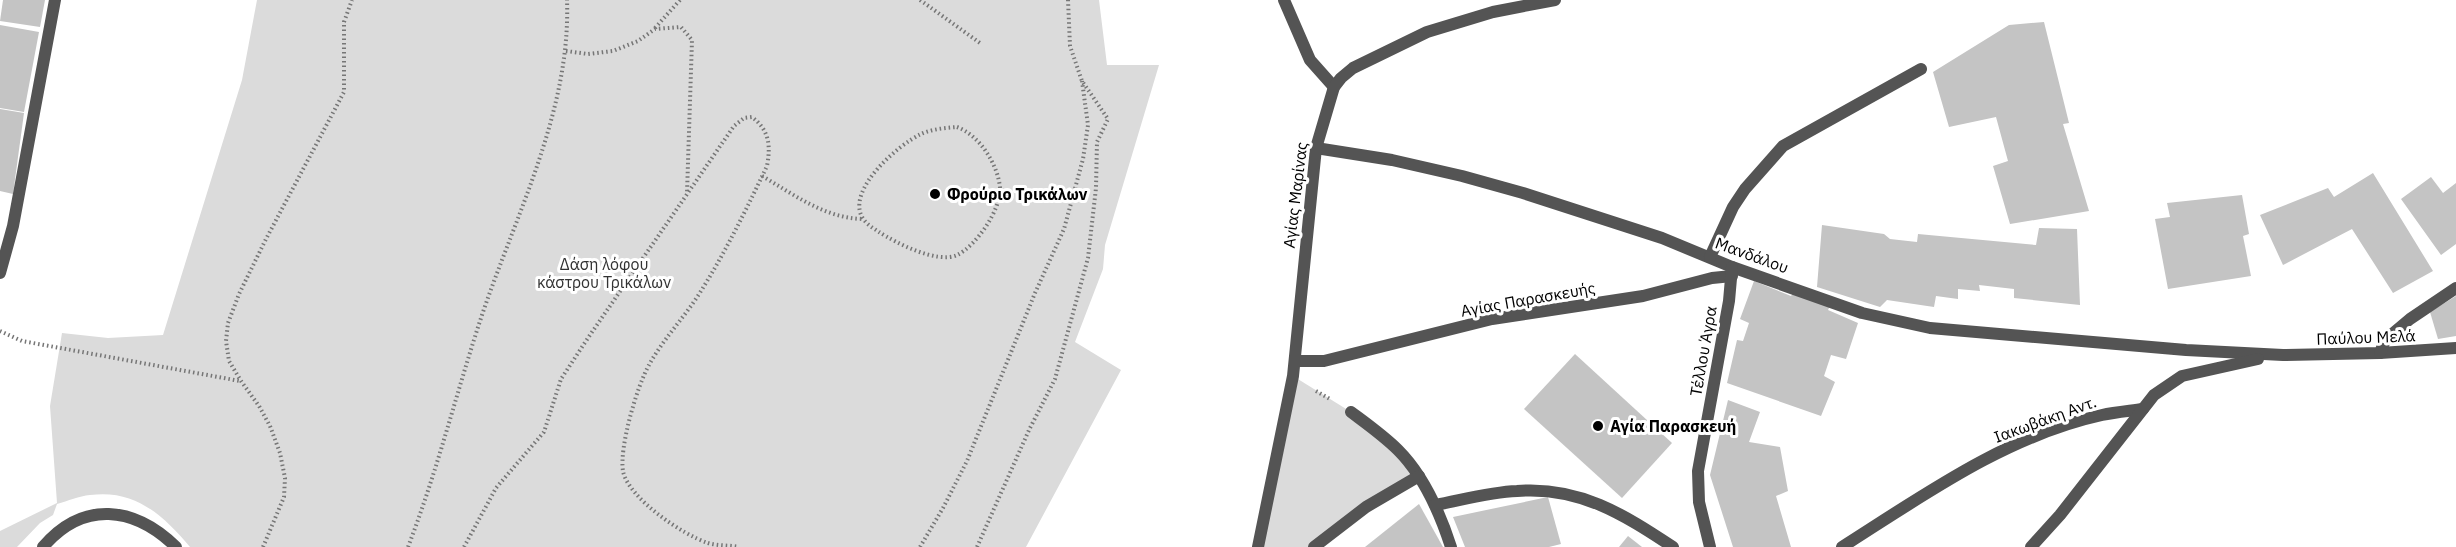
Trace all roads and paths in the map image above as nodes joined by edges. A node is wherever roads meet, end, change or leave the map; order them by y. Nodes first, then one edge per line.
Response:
1 (55, 0) edge
2 (352, 0) edge
3 (567, 0) edge
4 (680, 0) edge
5 (920, 0) edge
6 (1068, 0) edge
7 (1284, 0) edge
8 (1555, 0) edge
9 (655, 29) junction
10 (980, 43) dead end
11 (565, 51) junction
12 (1921, 69) dead end
13 (1082, 81) junction
14 (1334, 87) junction
15 (1316, 148) junction
16 (762, 176) junction
17 (687, 194) junction
18 (863, 219) junction
19 (1710, 257) junction
20 (1732, 271) junction
21 (0, 273) edge
22 (2456, 288) edge
23 (0, 331) edge
24 (2456, 348) edge
25 (2186, 350) joint
26 (2380, 353) junction
27 (2276, 355) junction
28 (1295, 361) junction
29 (1293, 376) junction
30 (241, 381) junction
31 (2143, 409) junction
32 (1351, 412) joint
33 (1419, 476) junction
34 (1435, 505) junction
35 (43, 547) edge
36 (176, 547) edge
37 (262, 547) edge
38 (408, 547) edge
39 (464, 547) edge
40 (739, 547) edge
41 (920, 547) edge
42 (977, 547) edge
43 (1258, 547) edge
44 (1314, 547) edge
45 (1451, 547) edge
46 (1673, 547) edge
47 (1710, 547) edge
48 (1842, 547) edge
49 (2031, 547) edge

1 - 21 street
2 - 30 path
3 - 11 path
4 - 9 path
5 - 10 path
6 - 13 path
7 - 14 street
8 - 14 street
9 - 11 path
9 - 17 path
11 - 38 path
12 - 19 street
13 - 41 path
13 - 42 path
14 - 15 street, Αγίας Μαρίνας
15 - 19 street, Μανδάλου
15 - 28 street, Αγίας Μαρίνας
16 - 17 path
16 - 18 path
16 - 40 path
17 - 39 path
18 - 18 path
19 - 20 street, Μανδάλου
20 - 25 street, Μανδάλου
20 - 28 street, Αγίας Παρασκευής
20 - 47 street, Τέλλου Άγρα
22 - 26 street
23 - 30 path
24 - 26 street, Παύλου Μελά
25 - 27 street, Παύλου Μελά
26 - 27 street, Παύλου Μελά
27 - 31 street, Παύλου Μελά
28 - 29 street, Αγίας Μαρίνας
29 - 32 path
29 - 43 street, Αγίας Μαρίνας
30 - 37 path
31 - 48 street, Ιακωβάκη Αντ.
31 - 49 street
32 - 33 street
33 - 34 street
33 - 44 street
34 - 45 street
34 - 46 street
35 - 36 street

